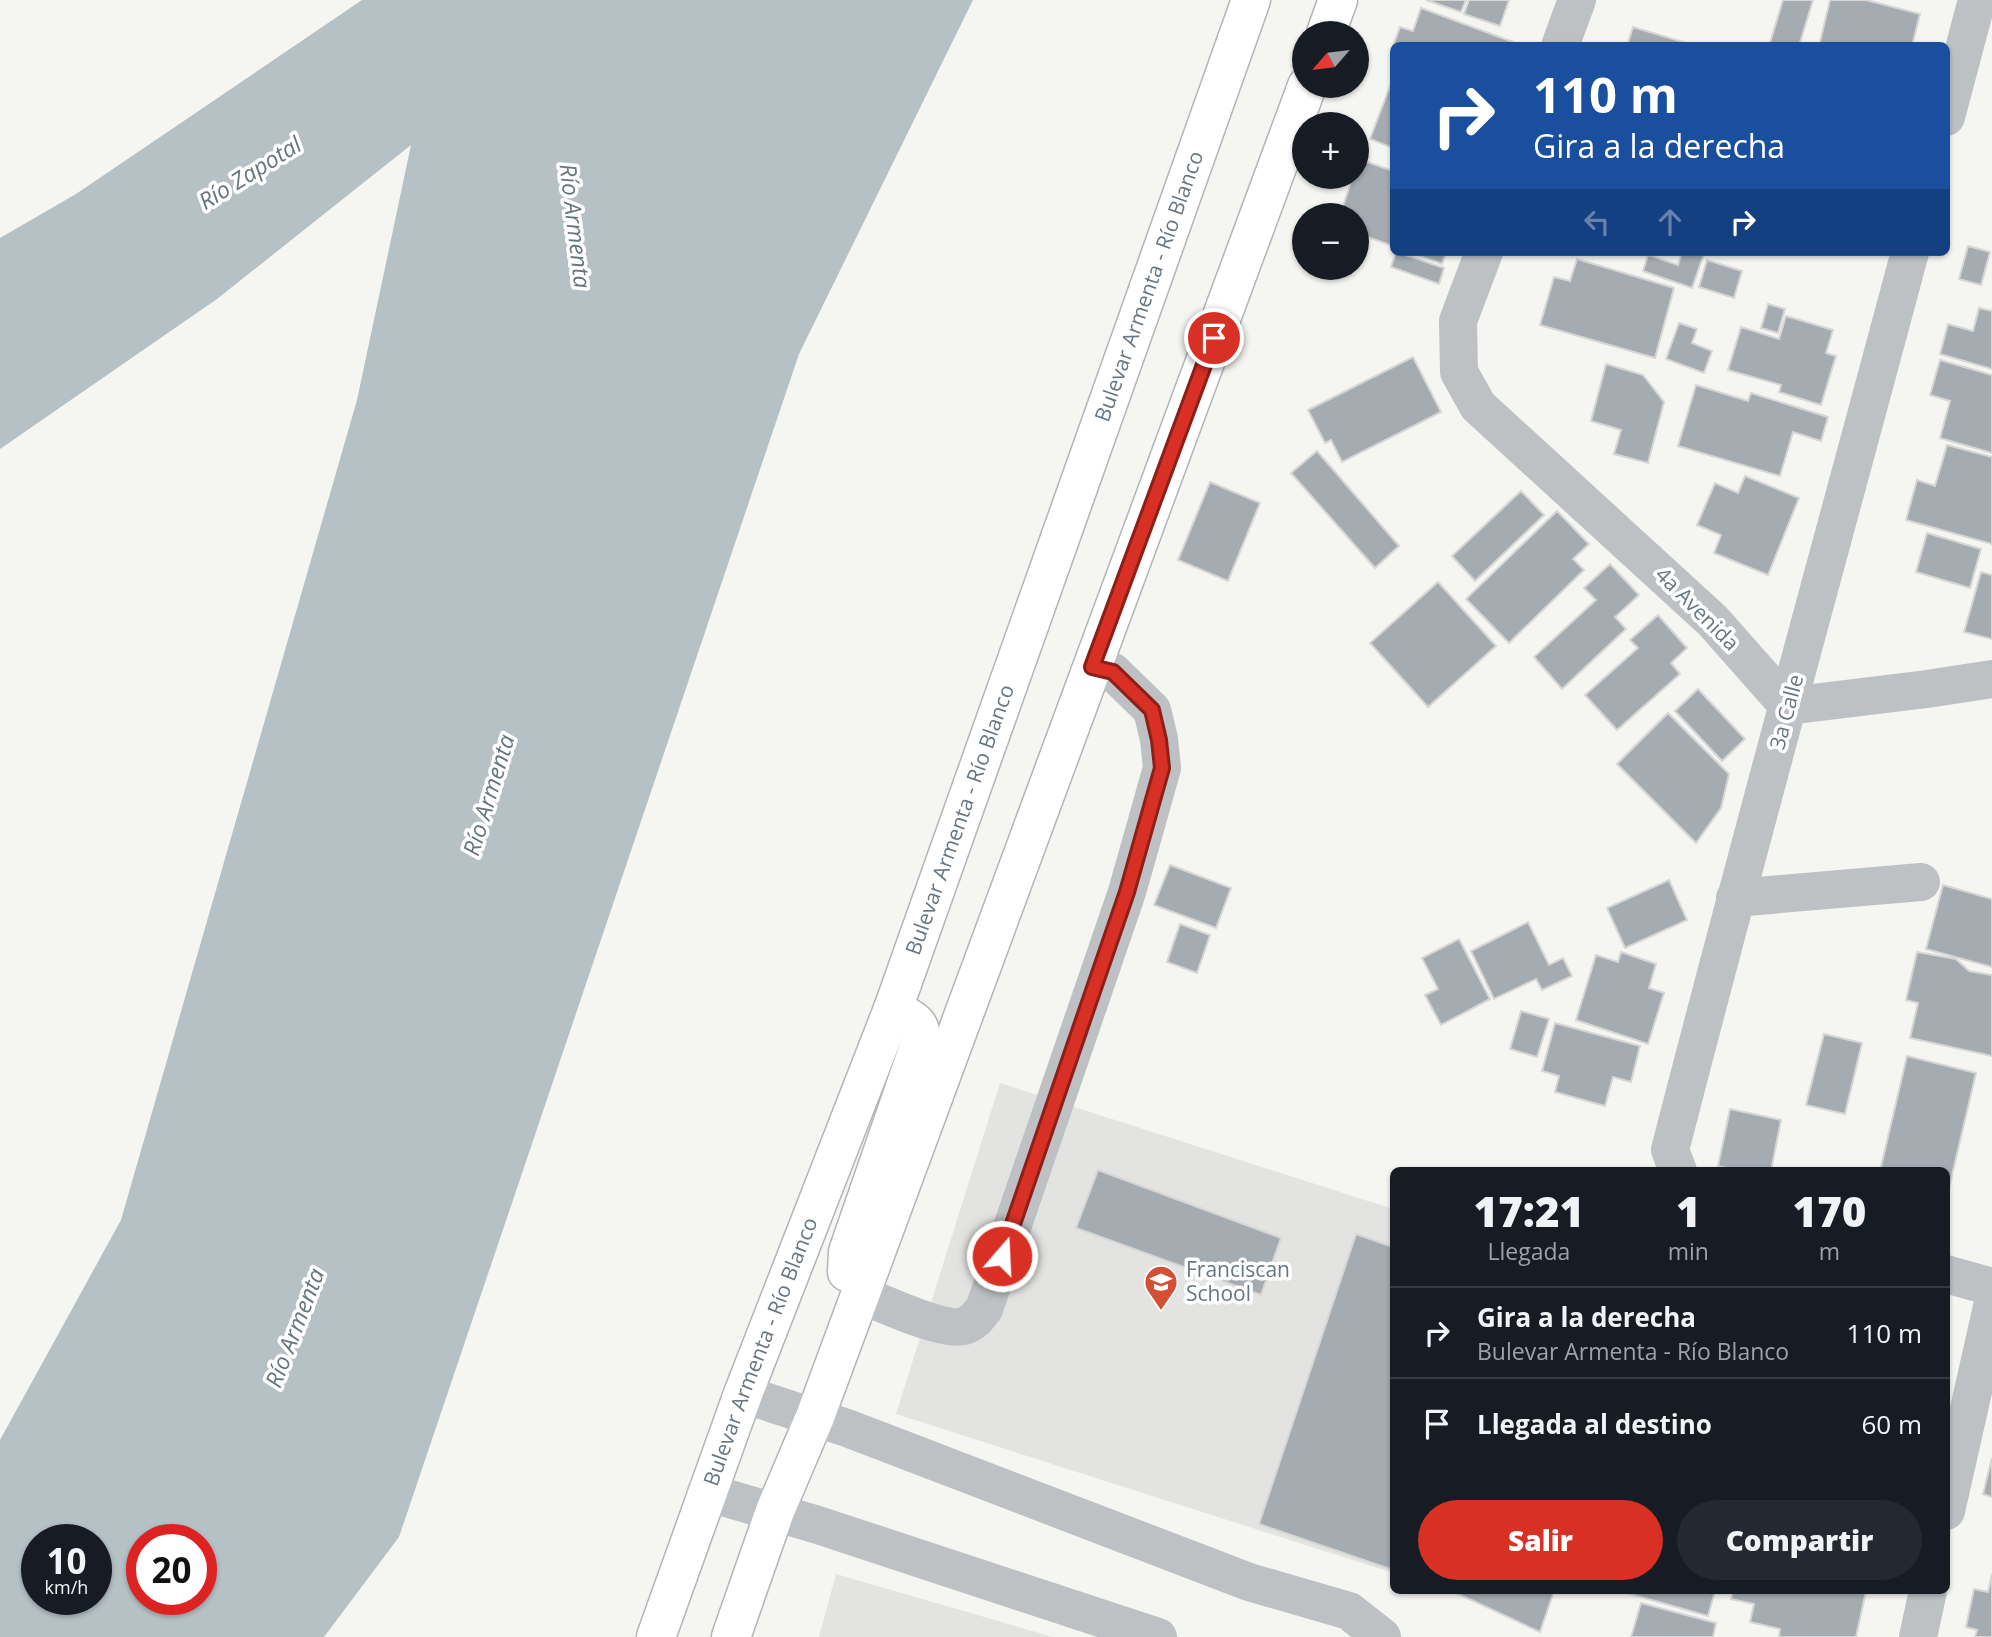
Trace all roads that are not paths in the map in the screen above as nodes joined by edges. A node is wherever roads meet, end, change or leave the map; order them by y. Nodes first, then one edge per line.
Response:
1 (1251, 0) edge
2 (1338, 0) edge
3 (1577, 0) edge
4 (1978, 0) edge
5 (1330, 21) edge
6 (1561, 42) edge
7 (1303, 98) edge
8 (1950, 102) edge
9 (1482, 256) edge
10 (1909, 256) edge
11 (1092, 667) junction
12 (1992, 679) edge
13 (1788, 706) junction
14 (1921, 882) dead end
15 (1735, 898) junction
16 (893, 1009) junction
17 (1676, 1167) edge
18 (1950, 1275) edge
19 (1992, 1287) edge
20 (860, 1294) junction
21 (1992, 1307) edge
22 (743, 1394) junction
23 (815, 1418) junction
24 (706, 1492) junction
25 (1950, 1493) edge
26 (775, 1511) junction
27 (1927, 1594) edge
28 (656, 1637) edge
29 (732, 1637) edge
30 (1158, 1637) edge
31 (1382, 1637) edge
32 (1918, 1637) edge

1 - 16 main road, Bulevar Armenta - Río Blanco
2 - 5 main road
3 - 6 street
4 - 8 street
7 - 11 main road
9 - 13 street, 4a Avenida
10 - 13 street, 3a Calle
11 - 20 main road
11 - 20 street
12 - 13 street
13 - 15 street, 3a Calle
14 - 15 street
15 - 17 street, 3a Calle
16 - 20 main road
16 - 22 main road, Bulevar Armenta - Río Blanco
18 - 19 street
20 - 23 main road
21 - 25 street
22 - 23 street
22 - 24 main road, Bulevar Armenta - Río Blanco
23 - 26 main road
23 - 31 street
24 - 26 street
24 - 28 main road, Bulevar Armenta - Río Blanco
26 - 29 main road
26 - 30 street
27 - 32 street

